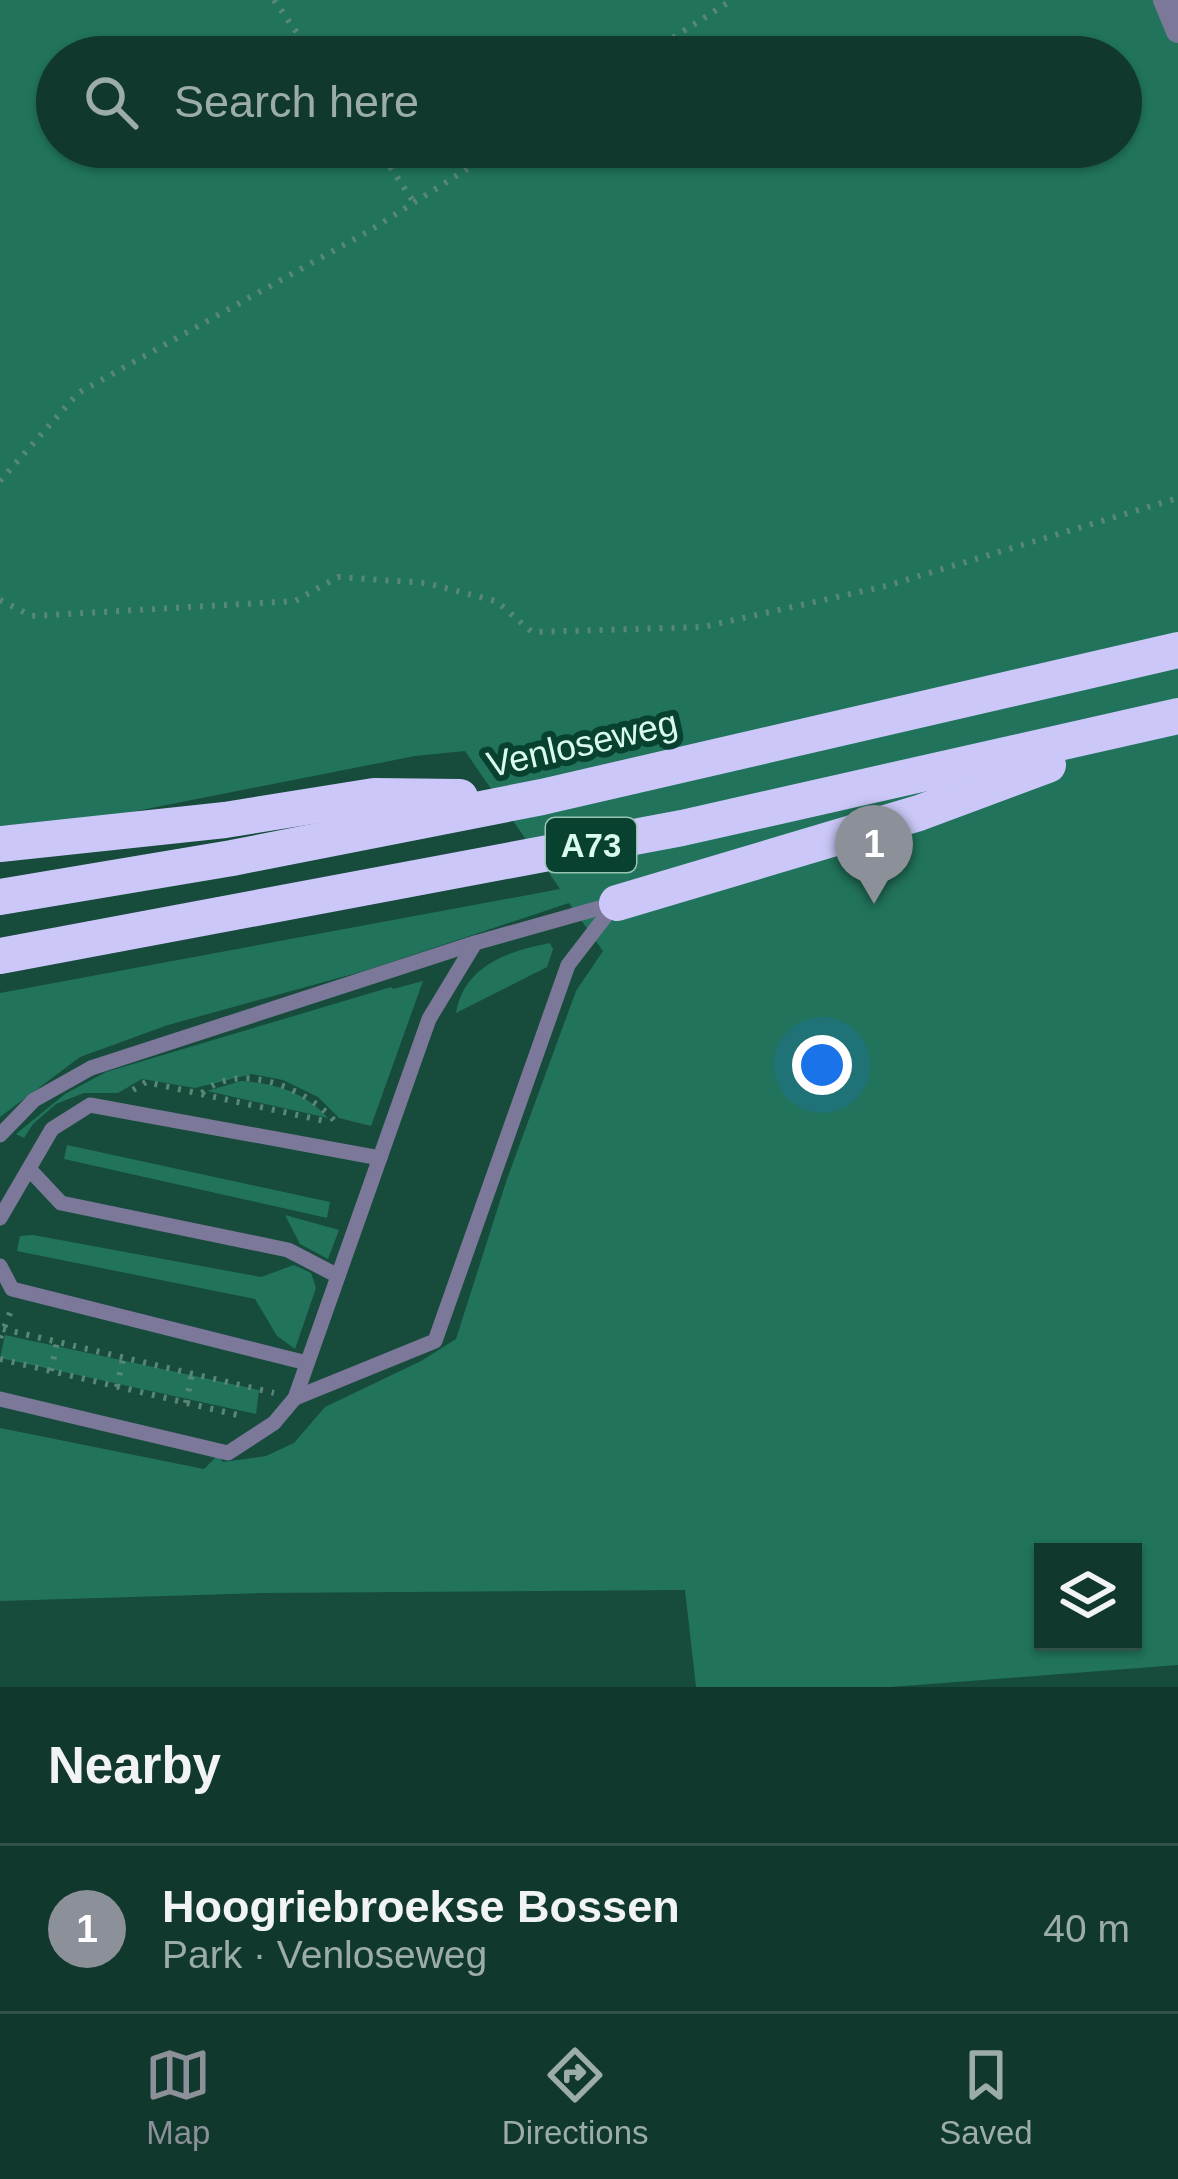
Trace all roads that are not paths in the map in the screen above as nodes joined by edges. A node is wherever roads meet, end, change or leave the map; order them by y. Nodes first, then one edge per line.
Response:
1 (1165, 0) edge
2 (1178, 31) edge
3 (1178, 650) edge
4 (1178, 717) edge
5 (542, 797) junction
6 (0, 844) edge
7 (0, 897) edge
8 (617, 903) junction
9 (475, 943) junction
10 (0, 956) edge
11 (0, 1135) edge
12 (380, 1159) junction
13 (30, 1170) junction
14 (0, 1219) edge
15 (0, 1266) edge
16 (338, 1276) junction
17 (307, 1363) junction
18 (295, 1398) junction
19 (0, 1399) edge

1 - 2 street
3 - 5 highway, Venloseweg / A73
4 - 8 highway, A73
4 - 10 highway, A73
5 - 6 highway, A73
5 - 7 highway, Venloseweg / A73
8 - 9 lane, A73
8 - 18 lane, A73
9 - 11 lane, A73
9 - 12 lane, A73
12 - 13 lane
12 - 16 lane, A73
13 - 14 lane
13 - 16 lane
15 - 17 lane
16 - 17 lane, A73
17 - 18 lane, A73
18 - 19 lane, A73

